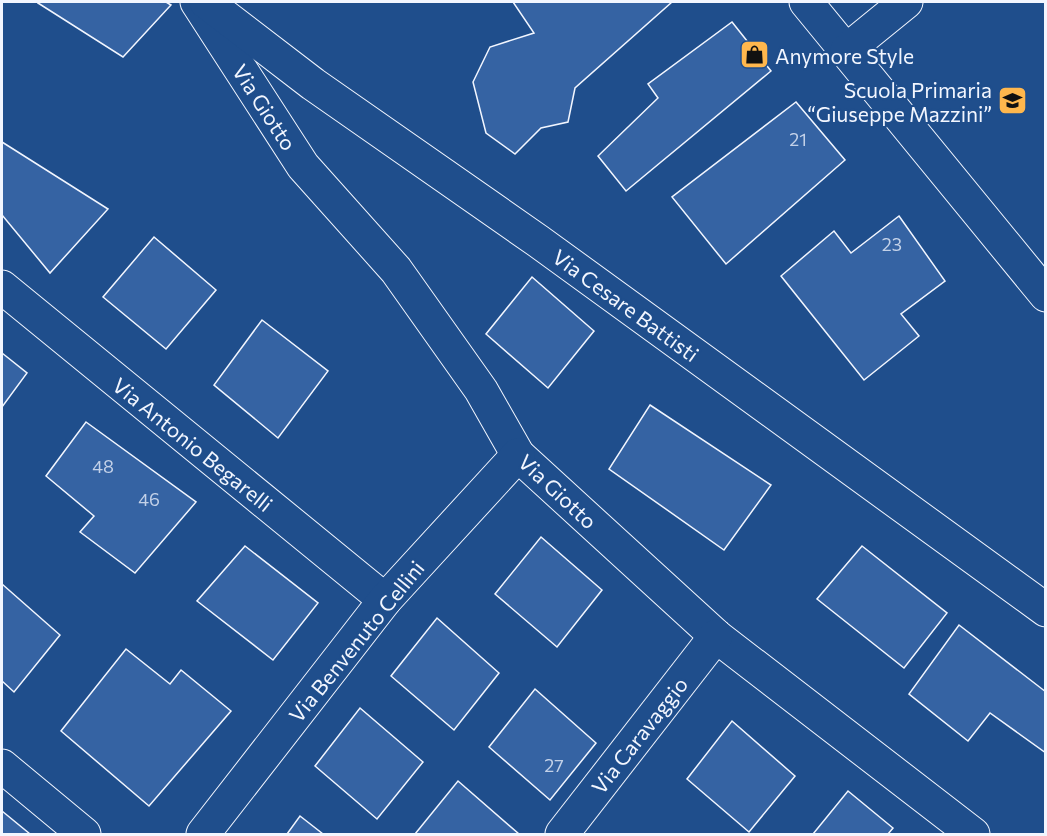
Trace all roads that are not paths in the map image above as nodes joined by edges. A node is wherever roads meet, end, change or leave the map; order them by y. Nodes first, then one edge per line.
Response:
1 (197, 2) edge
2 (206, 2) edge
3 (806, 2) edge
4 (906, 2) edge
5 (847, 50) junction
6 (2, 287) edge
7 (1046, 295) edge
8 (518, 455) junction
9 (385, 600) junction
10 (1046, 610) edge
11 (716, 636) junction
12 (2, 766) edge
13 (84, 834) edge
14 (203, 834) edge
15 (562, 834) edge
16 (973, 834) edge

1 - 8 street, Via Giotto
2 - 10 street, Via Cesare Battisti
3 - 5 street
4 - 5 street
5 - 7 street
6 - 9 street, Via Antonio Begarelli
8 - 9 street, Via Benvenuto Cellini
8 - 11 street, Via Giotto
9 - 14 street, Via Benvenuto Cellini
11 - 15 street, Via Caravaggio
11 - 16 street, Via Giotto
12 - 13 street

